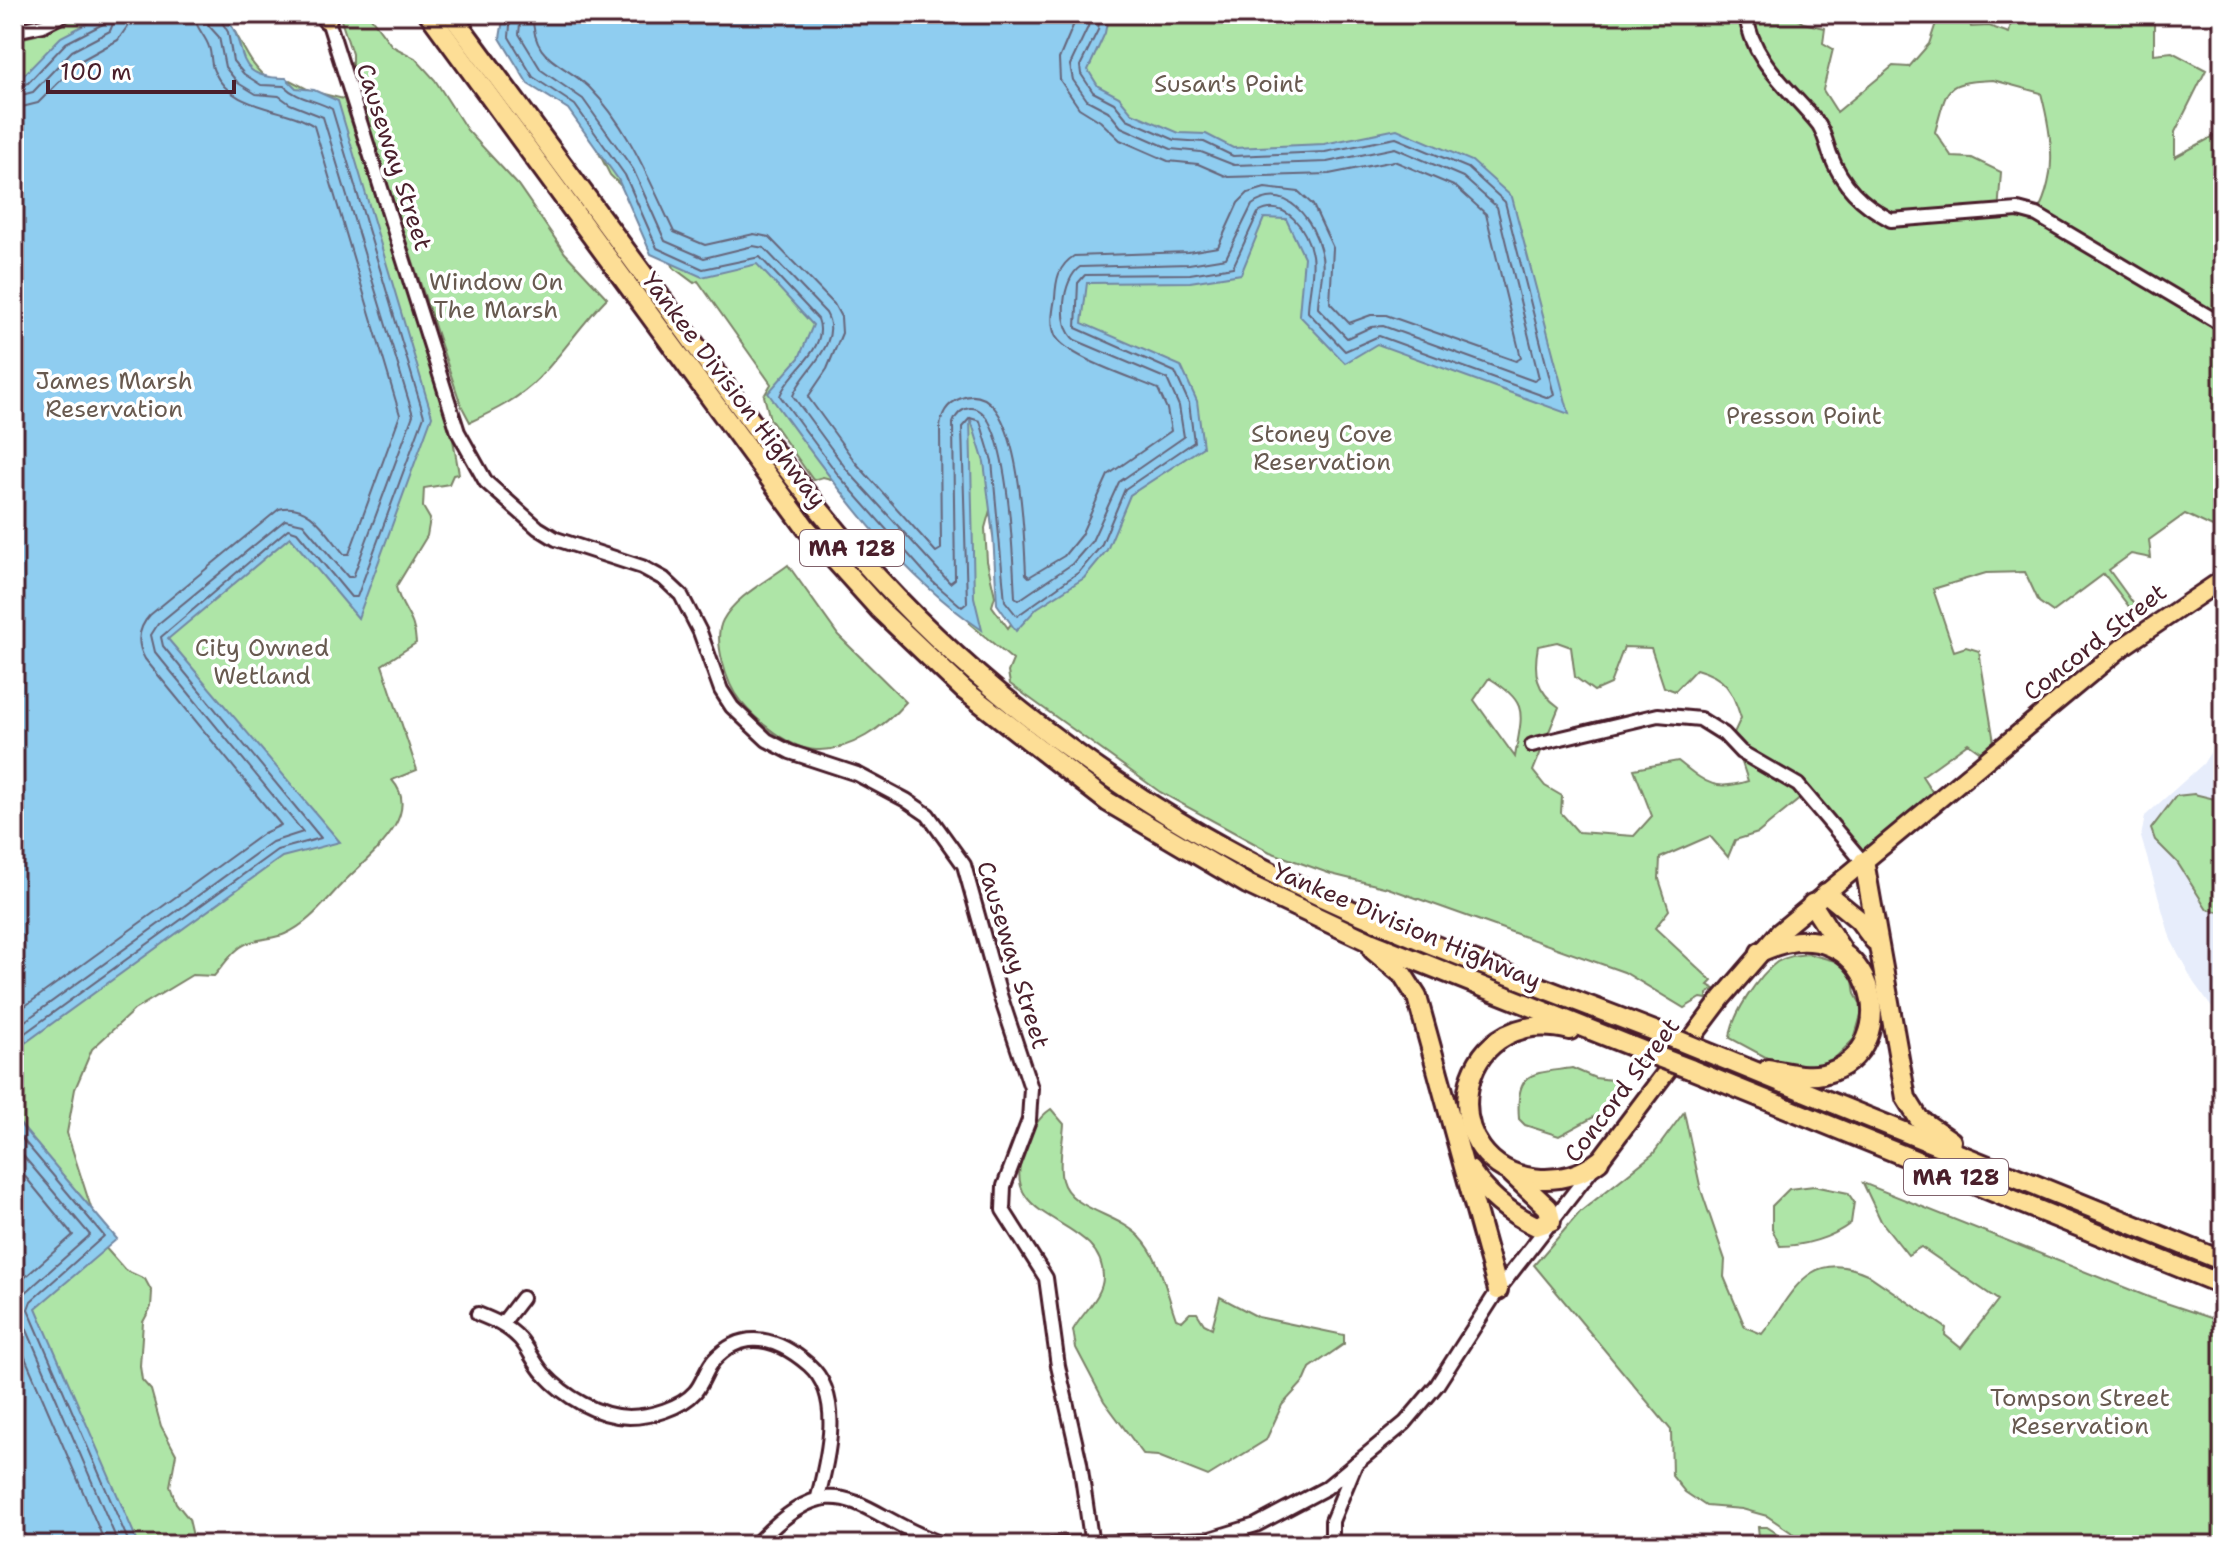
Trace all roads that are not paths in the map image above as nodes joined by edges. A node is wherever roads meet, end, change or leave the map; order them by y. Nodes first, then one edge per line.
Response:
1 (65, 14) edge
2 (420, 14) edge
3 (429, 14) edge
4 (451, 14) edge
5 (1746, 14) edge
6 (327, 16) edge
7 (14, 31) edge
8 (514, 130) junction
9 (2223, 325) edge
10 (2223, 579) edge
11 (1532, 745) dead end
12 (1863, 861) junction
13 (1247, 884) junction
14 (1819, 899) junction
15 (1878, 950) junction
16 (1760, 952) junction
17 (1845, 953) junction
18 (1704, 1051) junction
19 (1656, 1056) junction
20 (1599, 1161) junction
21 (1466, 1164) junction
22 (1508, 1170) junction
23 (2102, 1212) junction
24 (1551, 1221) junction
25 (2223, 1261) edge
26 (2223, 1285) edge
27 (1498, 1290) junction
28 (522, 1298) dead end
29 (478, 1314) dead end
30 (502, 1324) junction
31 (1356, 1463) junction
32 (818, 1497) junction
33 (1093, 1543) edge
34 (755, 1545) edge
35 (945, 1545) edge
36 (1049, 1545) edge
37 (1332, 1545) edge

1 - 7 street
2 - 8 highway
3 - 8 highway, Yankee Division Highway / MA 128
4 - 18 highway, Yankee Division Highway / MA 128, bridge
5 - 9 street
6 - 33 street, Causeway Street
8 - 13 highway, Yankee Division Highway / MA 128
10 - 12 main road, Concord Street
11 - 12 street
12 - 14 main road, Concord Street
12 - 15 highway
13 - 19 highway, Yankee Division Highway / MA 128
13 - 21 highway
14 - 15 highway
14 - 16 main road, Concord Street
14 - 17 highway
15 - 23 highway
16 - 17 highway
16 - 20 main road, Concord Street
17 - 18 highway
18 - 23 highway, Yankee Division Highway / MA 128
19 - 22 highway
19 - 26 highway, Yankee Division Highway / MA 128, bridge
20 - 22 highway
20 - 24 street, Concord Street
21 - 24 highway
21 - 27 highway
22 - 24 highway
23 - 25 highway, Yankee Division Highway / MA 128
24 - 27 street, Concord Street
27 - 31 street, Concord Street
28 - 30 street
29 - 30 street
30 - 32 street
31 - 33 street, Concord Street
31 - 37 street
32 - 34 street
32 - 35 street
33 - 36 street, Concord Street

